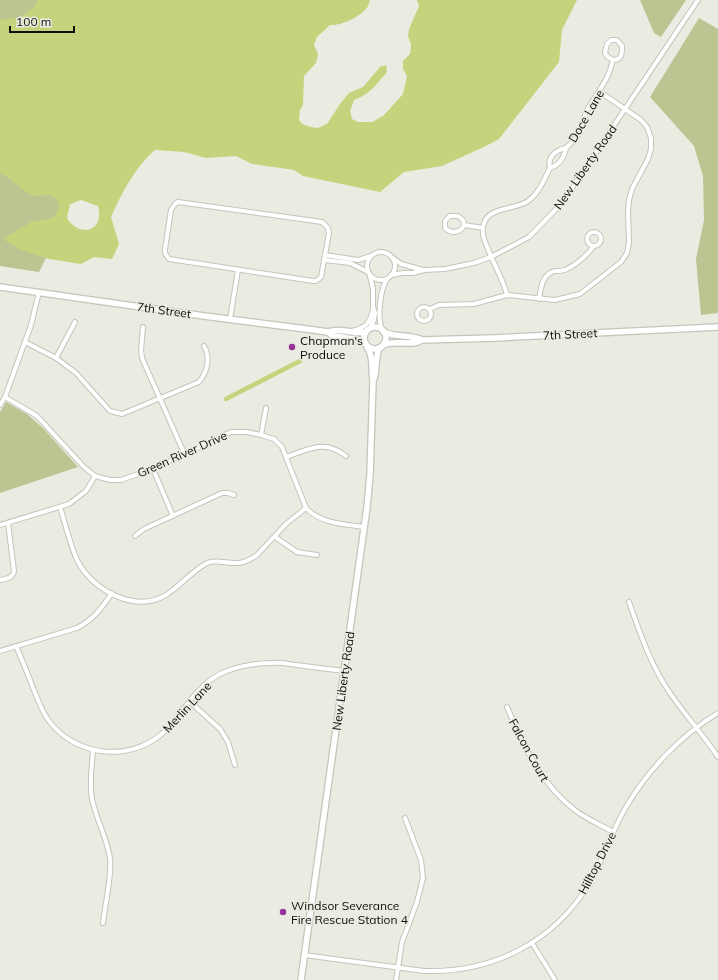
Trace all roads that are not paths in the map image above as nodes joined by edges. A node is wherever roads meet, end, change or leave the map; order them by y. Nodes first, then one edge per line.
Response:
1 (698, 0) edge
2 (613, 60) junction
3 (600, 92) junction
4 (625, 109) junction
5 (566, 148) junction
6 (550, 168) junction
7 (464, 225) junction
8 (483, 228) junction
9 (594, 246) dead end
10 (371, 256) junction
11 (392, 257) junction
12 (491, 257) junction
13 (325, 258) junction
14 (238, 270) junction
15 (424, 270) junction
16 (369, 273) junction
17 (390, 276) junction
18 (0, 287) edge
19 (39, 292) junction
20 (506, 295) junction
21 (539, 299) junction
22 (373, 307) junction
23 (430, 309) dead end
24 (230, 319) junction
25 (75, 322) dead end
26 (718, 326) edge
27 (143, 327) dead end
28 (368, 330) junction
29 (383, 331) junction
30 (328, 332) junction
31 (350, 332) junction
32 (422, 340) junction
33 (25, 342) junction
34 (204, 346) dead end
35 (366, 346) junction
36 (381, 347) junction
37 (56, 358) junction
38 (373, 381) junction
39 (5, 397) junction
40 (160, 398) junction
41 (0, 405) edge
42 (266, 408) dead end
43 (261, 434) junction
44 (184, 453) junction
45 (346, 456) dead end
46 (286, 457) junction
47 (153, 469) junction
48 (95, 476) junction
49 (234, 495) dead end
50 (60, 507) junction
51 (306, 508) junction
52 (173, 516) junction
53 (8, 523) junction
54 (0, 525) edge
55 (364, 527) junction
56 (134, 536) dead end
57 (275, 537) junction
58 (317, 554) dead end
59 (0, 580) edge
60 (112, 593) junction
61 (629, 602) dead end
62 (16, 646) junction
63 (0, 651) edge
64 (344, 671) junction
65 (189, 701) junction
66 (507, 707) dead end
67 (718, 713) edge
68 (696, 729) junction
69 (93, 750) junction
70 (718, 757) edge
71 (235, 764) dead end
72 (405, 818) dead end
73 (613, 832) junction
74 (103, 923) dead end
75 (532, 943) junction
76 (304, 955) junction
77 (398, 968) junction
78 (301, 980) edge
79 (396, 980) edge
80 (556, 980) edge

1 - 4 street, New Liberty Road
2 - 2 street, Doce Lane
2 - 3 street, Doce Lane
3 - 4 street
3 - 5 street, Doce Lane
4 - 12 street, New Liberty Road
4 - 21 street
5 - 6 street, Doce Lane
5 - 6 street, Doce Lane
6 - 8 street, Doce Lane
7 - 7 street
7 - 8 street
8 - 12 street
9 - 21 street
10 - 11 street
10 - 13 street
10 - 16 street
11 - 15 street, New Liberty Road
11 - 17 street
12 - 15 street, New Liberty Road
12 - 20 street
13 - 14 street
13 - 14 street
13 - 16 street
14 - 24 street
15 - 17 street, New Liberty Road
16 - 17 street
16 - 22 street
17 - 29 street
18 - 19 street, 7th Street
19 - 24 street, 7th Street
19 - 33 street
20 - 21 street
20 - 23 street
22 - 28 street
22 - 31 street
24 - 30 street, 7th Street
25 - 37 street
26 - 32 street, 7th Street
27 - 40 street
28 - 29 street
28 - 31 street, 7th Street
28 - 35 street
29 - 32 street, 7th Street
29 - 36 street
30 - 31 street, 7th Street
30 - 35 street, 7th Street
32 - 36 street, 7th Street
33 - 37 street
33 - 39 street
34 - 40 street
35 - 36 street
35 - 38 street, New Liberty Road
36 - 38 street, New Liberty Road
37 - 40 street
38 - 55 street, New Liberty Road
39 - 41 street
39 - 48 street
40 - 44 street
42 - 43 street
43 - 44 street, Green River Drive
43 - 46 street, Green River Drive
44 - 47 street, Green River Drive
45 - 46 street
46 - 51 street, Green River Drive
47 - 48 street, Green River Drive
47 - 52 street
48 - 50 street
49 - 52 street
50 - 53 street
50 - 60 street
51 - 55 street
51 - 57 street
52 - 56 street
53 - 54 street
53 - 59 street
55 - 64 street, New Liberty Road
57 - 58 street
57 - 60 street
60 - 62 street
61 - 68 street
62 - 63 street
62 - 69 street, Merlin Lane
64 - 65 street, Merlin Lane
64 - 76 street, New Liberty Road
65 - 69 street, Merlin Lane
65 - 71 street
66 - 73 street, Falcon Court
67 - 68 street, Hilltop Drive
68 - 70 street
68 - 73 street, Hilltop Drive
69 - 74 street
72 - 77 street
73 - 75 street, Hilltop Drive
75 - 77 street, Hilltop Drive
75 - 80 street
76 - 77 street, Hilltop Drive
76 - 78 street, New Liberty Road
77 - 79 street

